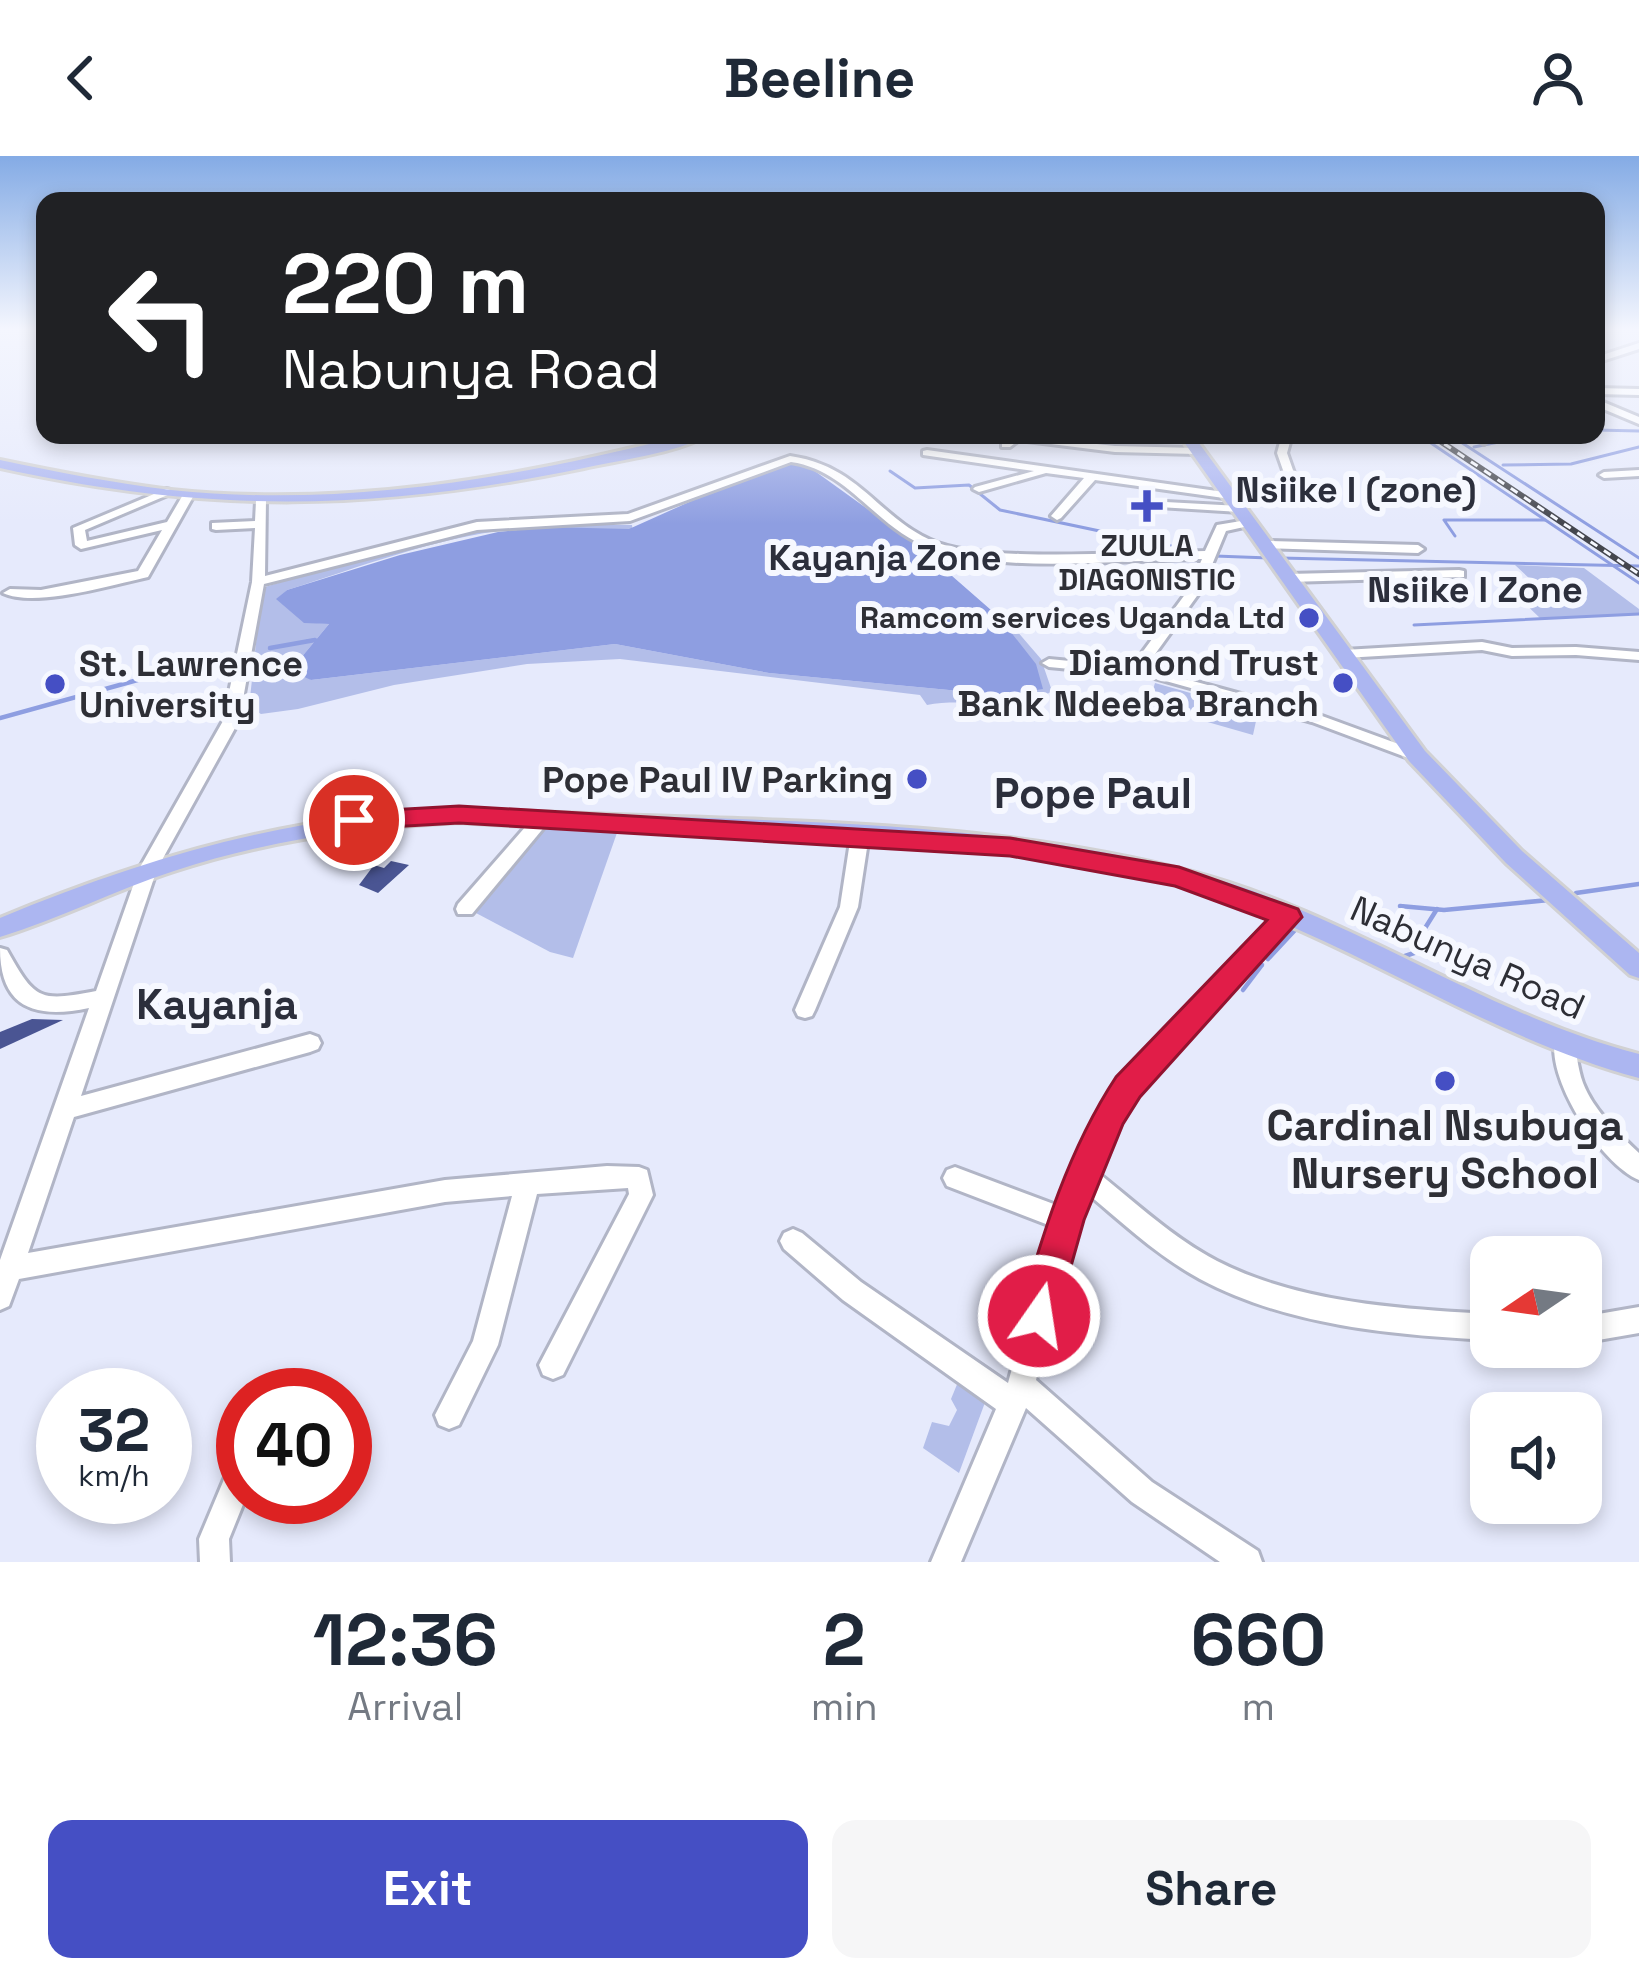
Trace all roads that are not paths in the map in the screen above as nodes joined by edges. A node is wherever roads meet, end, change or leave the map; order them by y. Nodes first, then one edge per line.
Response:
1 (1605, 405) edge
2 (1639, 422) edge
3 (666, 444) edge
4 (1008, 444) edge
5 (1074, 444) edge
6 (1178, 444) edge
7 (1192, 444) edge
8 (1284, 444) edge
9 (1006, 446) dead end
10 (927, 453) dead end
11 (0, 464) edge
12 (1045, 471) junction
13 (1288, 473) dead end
14 (1639, 473) edge
15 (1093, 475) junction
16 (1604, 475) dead end
17 (979, 489) dead end
18 (166, 493) junction
19 (188, 495) junction
20 (262, 501) junction
21 (1148, 504) dead end
22 (1240, 509) junction
23 (1057, 516) dead end
24 (260, 524) junction
25 (170, 525) junction
26 (216, 526) dead end
27 (1266, 545) junction
28 (1418, 549) dead end
29 (1209, 555) junction
30 (1459, 574) dead end
31 (1288, 578) junction
32 (258, 582) junction
33 (10, 592) dead end
34 (1344, 654) junction
35 (1639, 656) edge
36 (1048, 663) dead end
37 (1123, 670) dead end
38 (1418, 756) junction
39 (540, 821) junction
40 (860, 836) junction
41 (154, 859) junction
42 (466, 909) dead end
43 (1288, 917) junction
44 (0, 928) edge
45 (0, 955) edge
46 (1639, 968) edge
47 (101, 998) junction
48 (805, 1010) dead end
49 (1564, 1041) junction
50 (310, 1043) dead end
51 (1639, 1066) edge
52 (64, 1110) junction
53 (1639, 1169) edge
54 (1084, 1176) junction
55 (955, 1178) dead end
56 (528, 1183) junction
57 (1065, 1220) junction
58 (793, 1241) dead end
59 (10, 1268) junction
60 (0, 1297) edge
61 (1639, 1320) edge
62 (1470, 1326) edge
63 (1602, 1326) edge
64 (554, 1365) dead end
65 (1017, 1395) junction
66 (449, 1415) dead end
67 (220, 1524) edge
68 (215, 1562) edge
69 (946, 1562) edge
70 (1247, 1562) edge

1 - 2 street
3 - 20 main road
4 - 9 street
5 - 6 street
7 - 22 main road
8 - 13 street
10 - 12 street
11 - 18 main road
12 - 15 street
12 - 17 street
14 - 16 street
15 - 22 street
15 - 23 street
18 - 19 main road
18 - 25 street
19 - 20 main road
19 - 25 street
20 - 24 street
21 - 22 street
22 - 27 main road
22 - 29 street
24 - 26 street
24 - 32 street
25 - 33 street
27 - 28 street
27 - 31 main road
29 - 32 street
29 - 38 street
30 - 31 street
31 - 34 main road
32 - 41 street
34 - 35 street
34 - 38 main road
36 - 37 street
38 - 46 main road
39 - 40 main road, Nabunya Road
39 - 41 main road, Nabunya Road
39 - 42 street
40 - 43 main road, Nabunya Road
40 - 48 street
41 - 44 main road, Nabunya Road
41 - 47 street
43 - 49 main road, Nabunya Road
43 - 54 street
45 - 47 street
47 - 52 street
49 - 51 main road, Nabunya Road
49 - 53 street
50 - 52 street
52 - 59 street
54 - 57 street
54 - 62 street
55 - 57 street
56 - 59 street
56 - 64 street
56 - 66 street
57 - 65 street
58 - 65 street
59 - 60 street
61 - 63 street
65 - 69 street
65 - 70 street
67 - 68 street

